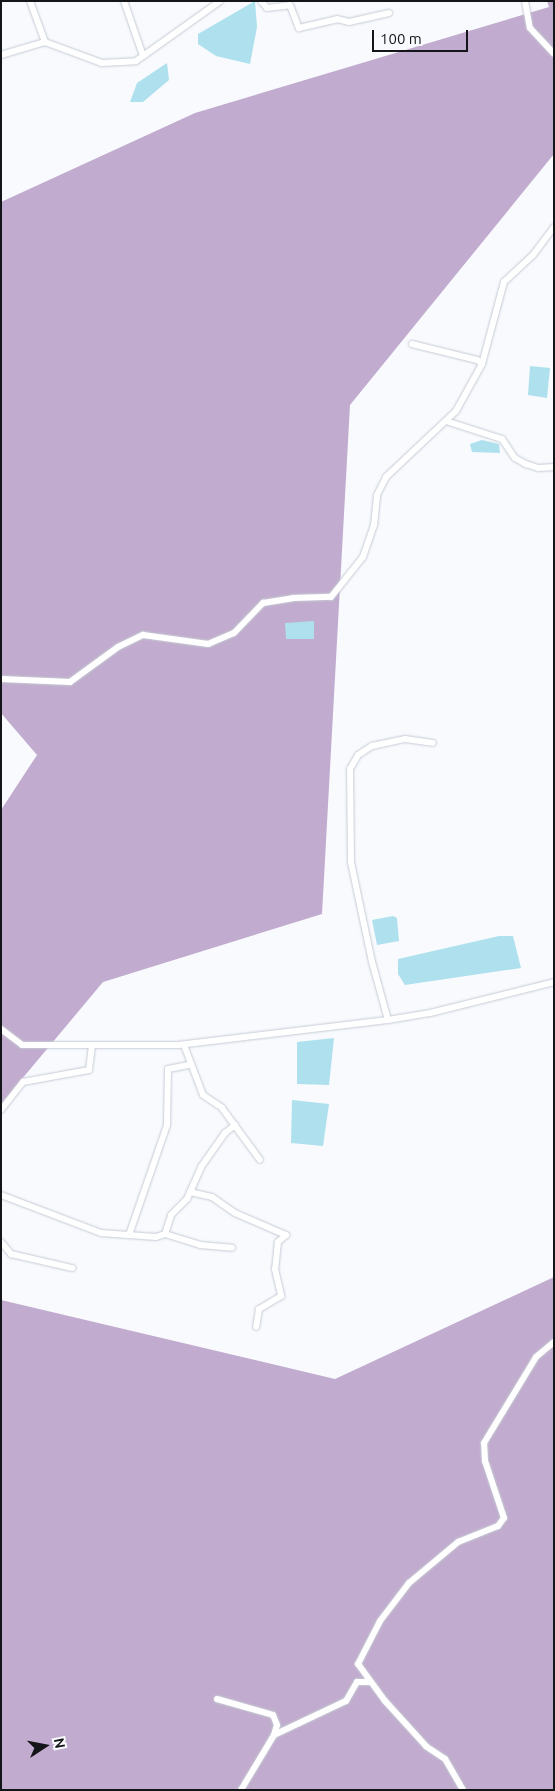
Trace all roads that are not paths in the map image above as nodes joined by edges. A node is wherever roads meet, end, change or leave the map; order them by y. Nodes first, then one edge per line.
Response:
1 (30, 1) edge
2 (124, 1) edge
3 (220, 1) edge
4 (261, 1) edge
5 (525, 1) edge
6 (389, 13) dead end
7 (45, 42) junction
8 (554, 54) edge
9 (1, 55) edge
10 (144, 56) junction
11 (554, 227) edge
12 (412, 344) dead end
13 (482, 364) junction
14 (446, 421) junction
15 (554, 468) edge
16 (1, 678) edge
17 (433, 742) dead end
18 (554, 982) edge
19 (388, 1020) junction
20 (1, 1029) edge
21 (184, 1044) junction
22 (92, 1047) junction
23 (189, 1065) junction
24 (1, 1110) edge
25 (235, 1125) junction
26 (260, 1160) dead end
27 (190, 1192) junction
28 (1, 1195) edge
29 (165, 1234) junction
30 (129, 1235) junction
31 (1, 1242) edge
32 (232, 1248) dead end
33 (72, 1268) dead end
34 (256, 1326) dead end
35 (554, 1342) edge
36 (370, 1682) junction
37 (217, 1699) dead end
38 (274, 1735) junction
39 (241, 1790) edge
40 (463, 1790) edge

1 - 7 street
2 - 10 street
3 - 10 street
4 - 6 street
5 - 8 street
7 - 9 street
7 - 10 street
11 - 13 street
12 - 13 street
13 - 14 street
14 - 15 street
14 - 16 street
17 - 19 street
18 - 19 street
19 - 21 street
20 - 22 street
21 - 22 street
21 - 23 street
22 - 24 street
23 - 25 street
23 - 30 street
25 - 26 street
25 - 27 street
27 - 29 street
27 - 34 street
28 - 30 street
29 - 30 street
29 - 32 street
31 - 33 street
35 - 36 street
36 - 38 street
36 - 40 street
37 - 38 street
38 - 39 street

